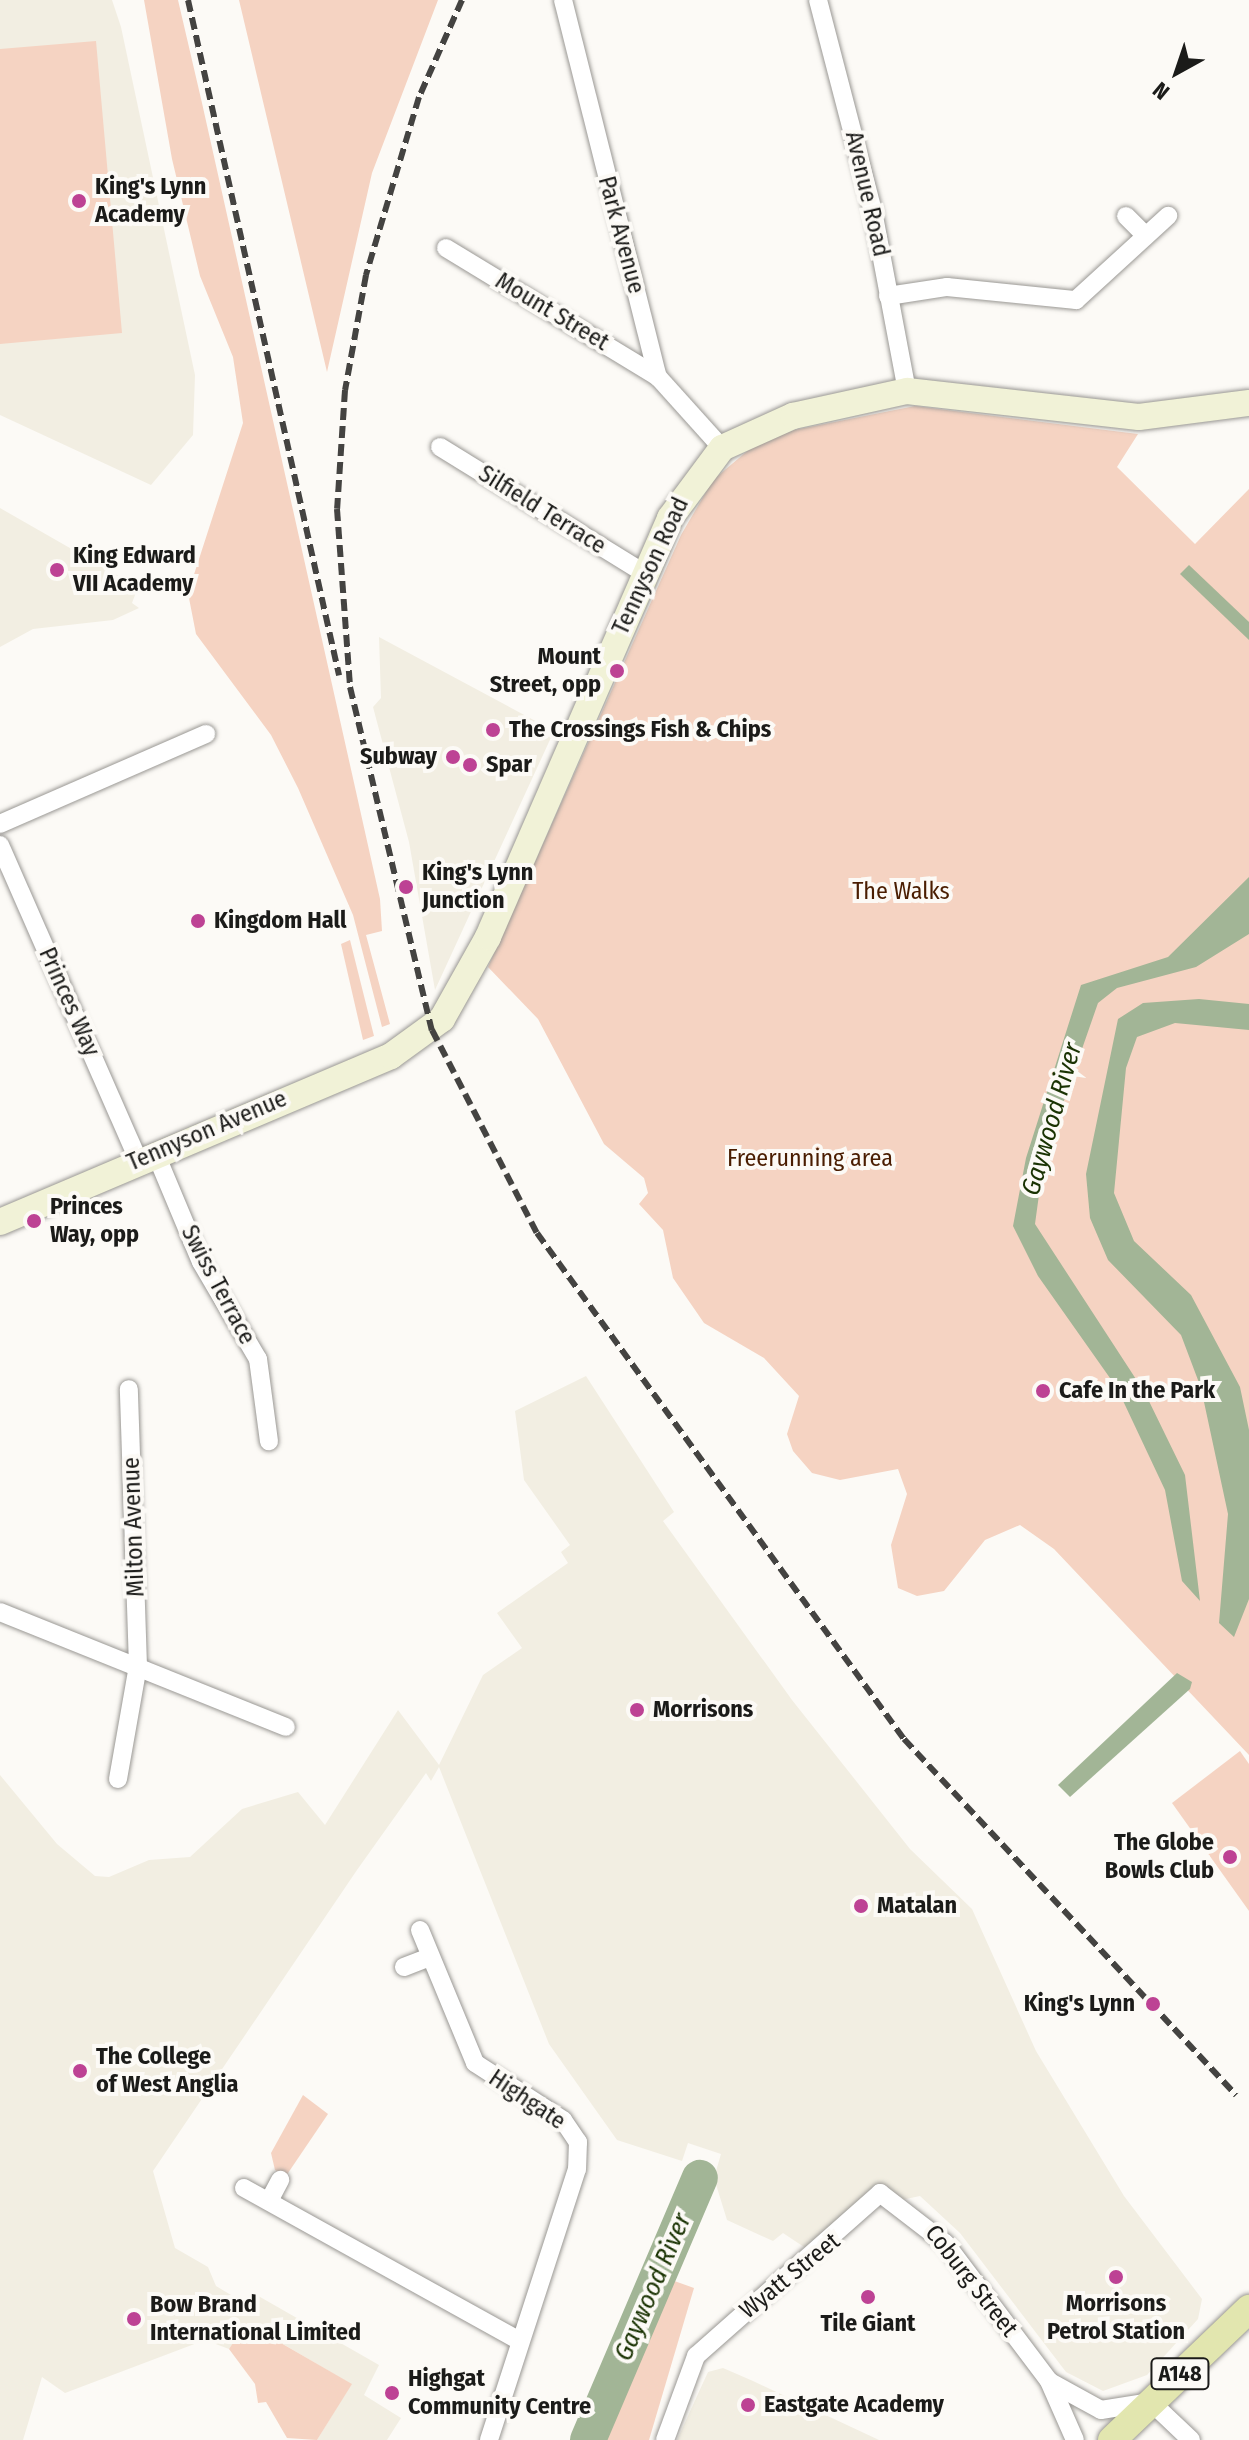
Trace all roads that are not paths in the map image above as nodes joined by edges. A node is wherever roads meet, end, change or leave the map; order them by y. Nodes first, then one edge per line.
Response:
1 (563, 0) edge
2 (818, 0) edge
3 (1126, 216) dead end
4 (1168, 216) dead end
5 (1146, 236) junction
6 (446, 248) dead end
7 (888, 296) junction
8 (658, 377) junction
9 (907, 391) junction
10 (1249, 403) edge
11 (440, 447) dead end
12 (722, 448) junction
13 (644, 573) junction
14 (206, 734) dead end
15 (0, 824) edge
16 (0, 845) edge
17 (416, 1043) joint
18 (146, 1156) junction
19 (0, 1222) edge
20 (129, 1389) dead end
21 (267, 1422) junction
22 (286, 1422) dead end
23 (269, 1441) dead end
24 (0, 1612) edge
25 (138, 1666) junction
26 (286, 1727) dead end
27 (118, 1779) dead end
28 (420, 1930) dead end
29 (430, 1957) junction
30 (404, 1967) dead end
31 (280, 2180) dead end
32 (244, 2188) dead end
33 (880, 2193) joint
34 (269, 2201) junction
35 (1249, 2309) edge
36 (516, 2339) junction
37 (1049, 2381) junction
38 (1151, 2402) junction
39 (489, 2440) edge
40 (665, 2440) edge
41 (1075, 2440) edge
42 (1112, 2440) edge
43 (1191, 2440) edge

1 - 8 street, Park Avenue
2 - 7 street, Avenue Road
3 - 5 street
4 - 5 street
5 - 7 street
6 - 8 street, Mount Street
7 - 9 street, Avenue Road
8 - 12 street, Park Avenue
9 - 10 main road, Tennyson Road
9 - 12 main road, Tennyson Road
11 - 13 street, Silfield Terrace
12 - 13 main road, Tennyson Road
13 - 17 main road, Tennyson Road
14 - 15 street
16 - 18 street, Princes Way
17 - 18 main road, Tennyson Avenue
18 - 19 main road, Tennyson Avenue
18 - 21 street, Swiss Terrace
20 - 25 street, Milton Avenue
21 - 22 street
21 - 23 street, Swiss Terrace
24 - 25 street
25 - 26 street
25 - 27 street, Milton Avenue
28 - 29 street, Highgate
29 - 30 street
29 - 36 street, Highgate
31 - 34 street
32 - 34 street
33 - 37 street, Coburg Street
33 - 40 street, Wyatt Street
34 - 36 street
35 - 38 main road, A148
36 - 39 street, Highgate
37 - 38 street, Coburg Street
37 - 41 street, Coburg Street
38 - 42 main road, A148
38 - 43 street

